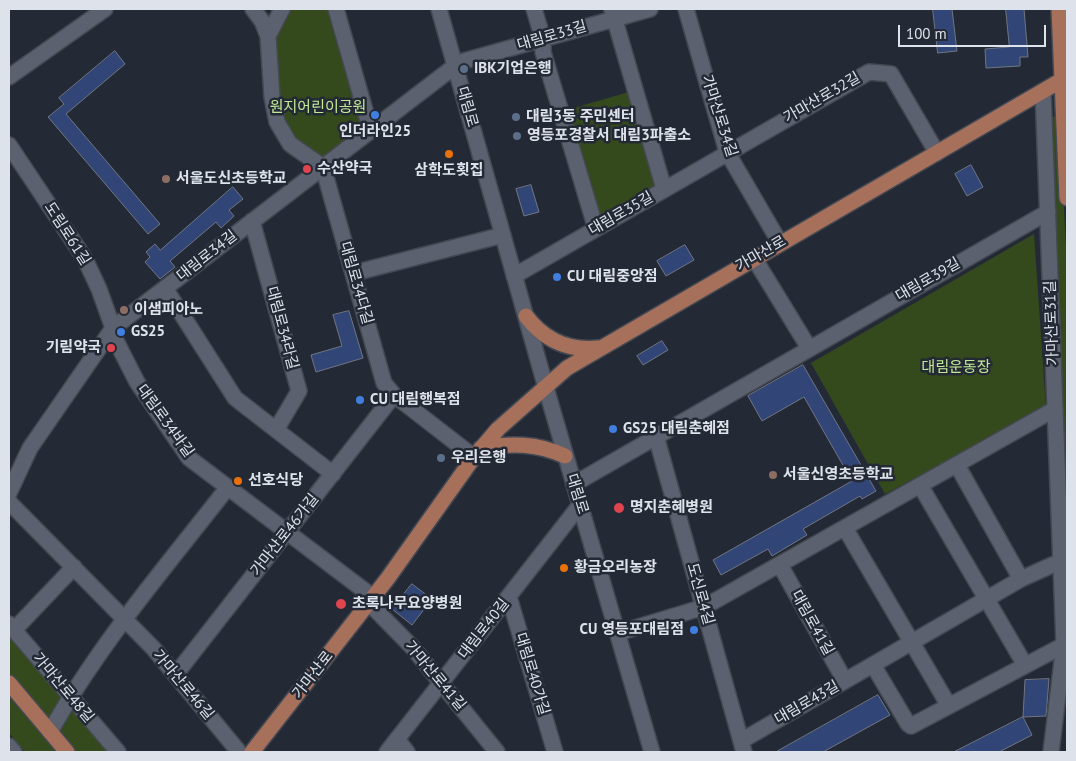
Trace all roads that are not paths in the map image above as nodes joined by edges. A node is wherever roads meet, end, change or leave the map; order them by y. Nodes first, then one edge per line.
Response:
1 (105, 9) edge
2 (253, 9) edge
3 (282, 9) edge
4 (336, 9) edge
5 (439, 9) edge
6 (534, 9) edge
7 (650, 9) edge
8 (686, 9) edge
9 (1059, 9) edge
10 (613, 14) edge
11 (268, 36) junction
12 (543, 39) junction
13 (455, 66) junction
14 (9, 77) edge
15 (1065, 80) edge
16 (1043, 91) junction
17 (371, 131) junction
18 (9, 145) edge
19 (728, 152) junction
20 (937, 153) junction
21 (323, 167) junction
22 (664, 189) junction
23 (1067, 198) edge
24 (1048, 212) junction
25 (252, 221) junction
26 (596, 229) junction
27 (503, 235) junction
28 (780, 243) junction
29 (754, 258) junction
30 (354, 273) junction
31 (514, 276) junction
32 (165, 288) junction
33 (526, 316) junction
34 (113, 328) junction
35 (602, 348) junction
36 (809, 348) junction
37 (546, 388) junction
38 (394, 395) junction
39 (1055, 409) junction
40 (276, 430) junction
41 (656, 436) junction
42 (478, 453) junction
43 (565, 456) junction
44 (957, 465) junction
45 (333, 474) junction
46 (574, 484) junction
47 (920, 485) junction
48 (228, 488) junction
49 (9, 493) edge
50 (9, 502) edge
51 (580, 505) junction
52 (845, 528) junction
53 (288, 533) junction
54 (1061, 561) junction
55 (780, 565) junction
56 (74, 567) junction
57 (1021, 579) junction
58 (509, 597) junction
59 (986, 599) junction
60 (371, 600) junction
61 (704, 607) junction
62 (126, 619) junction
63 (11, 627) edge
64 (618, 633) junction
65 (912, 642) junction
66 (1064, 645) junction
67 (873, 665) junction
68 (1025, 666) junction
69 (176, 674) junction
70 (845, 681) junction
71 (9, 683) edge
72 (441, 683) junction
73 (70, 696) junction
74 (948, 706) junction
75 (50, 732) junction
76 (397, 739) junction
77 (9, 746) edge
78 (743, 747) edge
79 (14, 752) edge
80 (67, 752) edge
81 (118, 752) edge
82 (239, 752) edge
83 (252, 752) edge
84 (387, 752) edge
85 (407, 752) edge
86 (497, 752) edge
87 (555, 752) edge
88 (652, 752) edge
89 (1051, 752) edge

1 - 14 street
2 - 11 street
3 - 11 street
4 - 17 street
5 - 13 street, 대림로
6 - 12 street
7 - 10 street, 대림로33길
8 - 19 street, 가마산로34길
9 - 15 main road
10 - 12 street, 대림로33길
10 - 22 street
11 - 21 street
12 - 13 street, 대림로33길
12 - 26 street
13 - 17 street, 대림로34길
13 - 27 street, 대림로
15 - 16 main road, 가마산로
15 - 23 main road
16 - 20 main road, 가마산로
16 - 24 street, 가마산로31길
17 - 21 street, 대림로34길
18 - 34 street, 도림로61길
19 - 20 street, 가마산로32길
19 - 22 street, 대림로35길
19 - 28 street, 가마산로34길
20 - 28 main road, 가마산로
21 - 25 street, 대림로34길
21 - 30 street, 대림로34다길
22 - 26 street, 대림로35길
24 - 36 street, 대림로39길
24 - 39 street, 가마산로31길
25 - 32 street, 대림로34길
25 - 40 street, 대림로34라길
26 - 31 street, 대림로35길
27 - 30 street
27 - 31 street, 대림로
28 - 29 main road, 가마산로
29 - 35 main road, 가마산로
29 - 36 street
30 - 38 street, 대림로34다길
31 - 33 street, 대림로
32 - 34 street, 대림로34길
32 - 40 street
33 - 35 main road
33 - 37 street, 대림로
34 - 48 street, 대림로34바길
34 - 49 street, 대림로34길
35 - 37 main road, 가마산로
36 - 41 street, 대림로39길
37 - 42 main road, 가마산로
37 - 43 street, 대림로
38 - 42 street
38 - 45 street, 가마산로46가길
39 - 44 street
39 - 54 street, 가마산로31길
40 - 45 street
41 - 46 street, 대림로39길
41 - 61 street, 도신로4길
42 - 43 main road
42 - 60 main road, 가마산로
43 - 46 street, 대림로
44 - 47 street
44 - 57 street
45 - 53 street, 가마산로46가길
46 - 51 street, 대림로
47 - 52 street
47 - 59 street
48 - 53 street, 대림로34바길
48 - 62 street
50 - 56 street, 가마산로46길
51 - 58 street, 대림로40길
51 - 64 street, 대림로
52 - 55 street
52 - 65 street
53 - 60 street
53 - 69 street, 가마산로46가길
54 - 57 street, 대림로43길
54 - 66 street, 가마산로31길
55 - 61 street
55 - 70 street, 대림로41길
56 - 62 street, 가마산로46길
56 - 63 street
57 - 59 street, 대림로43길
58 - 72 street, 대림로40길
58 - 87 street, 대림로40가길
59 - 65 street, 대림로43길
59 - 68 street
60 - 72 street, 가마산로41길
60 - 83 main road, 가마산로
61 - 64 street
61 - 78 street, 도신로4길
62 - 69 street, 가마산로46길
62 - 73 street
63 - 73 street, 가마산로48길
64 - 88 street, 대림로
65 - 67 street, 대림로43길
65 - 74 street
66 - 68 street
66 - 89 street, 가마산로31길
67 - 70 street, 대림로43길
67 - 74 street
68 - 74 street
69 - 82 street, 가마산로46길
70 - 78 street, 대림로43길
71 - 75 main road
72 - 76 street, 대림로40길
72 - 86 street, 가마산로41길
73 - 75 street
73 - 81 street, 가마산로48길
75 - 80 main road
76 - 84 street, 대림로40길
76 - 85 street
77 - 79 street

